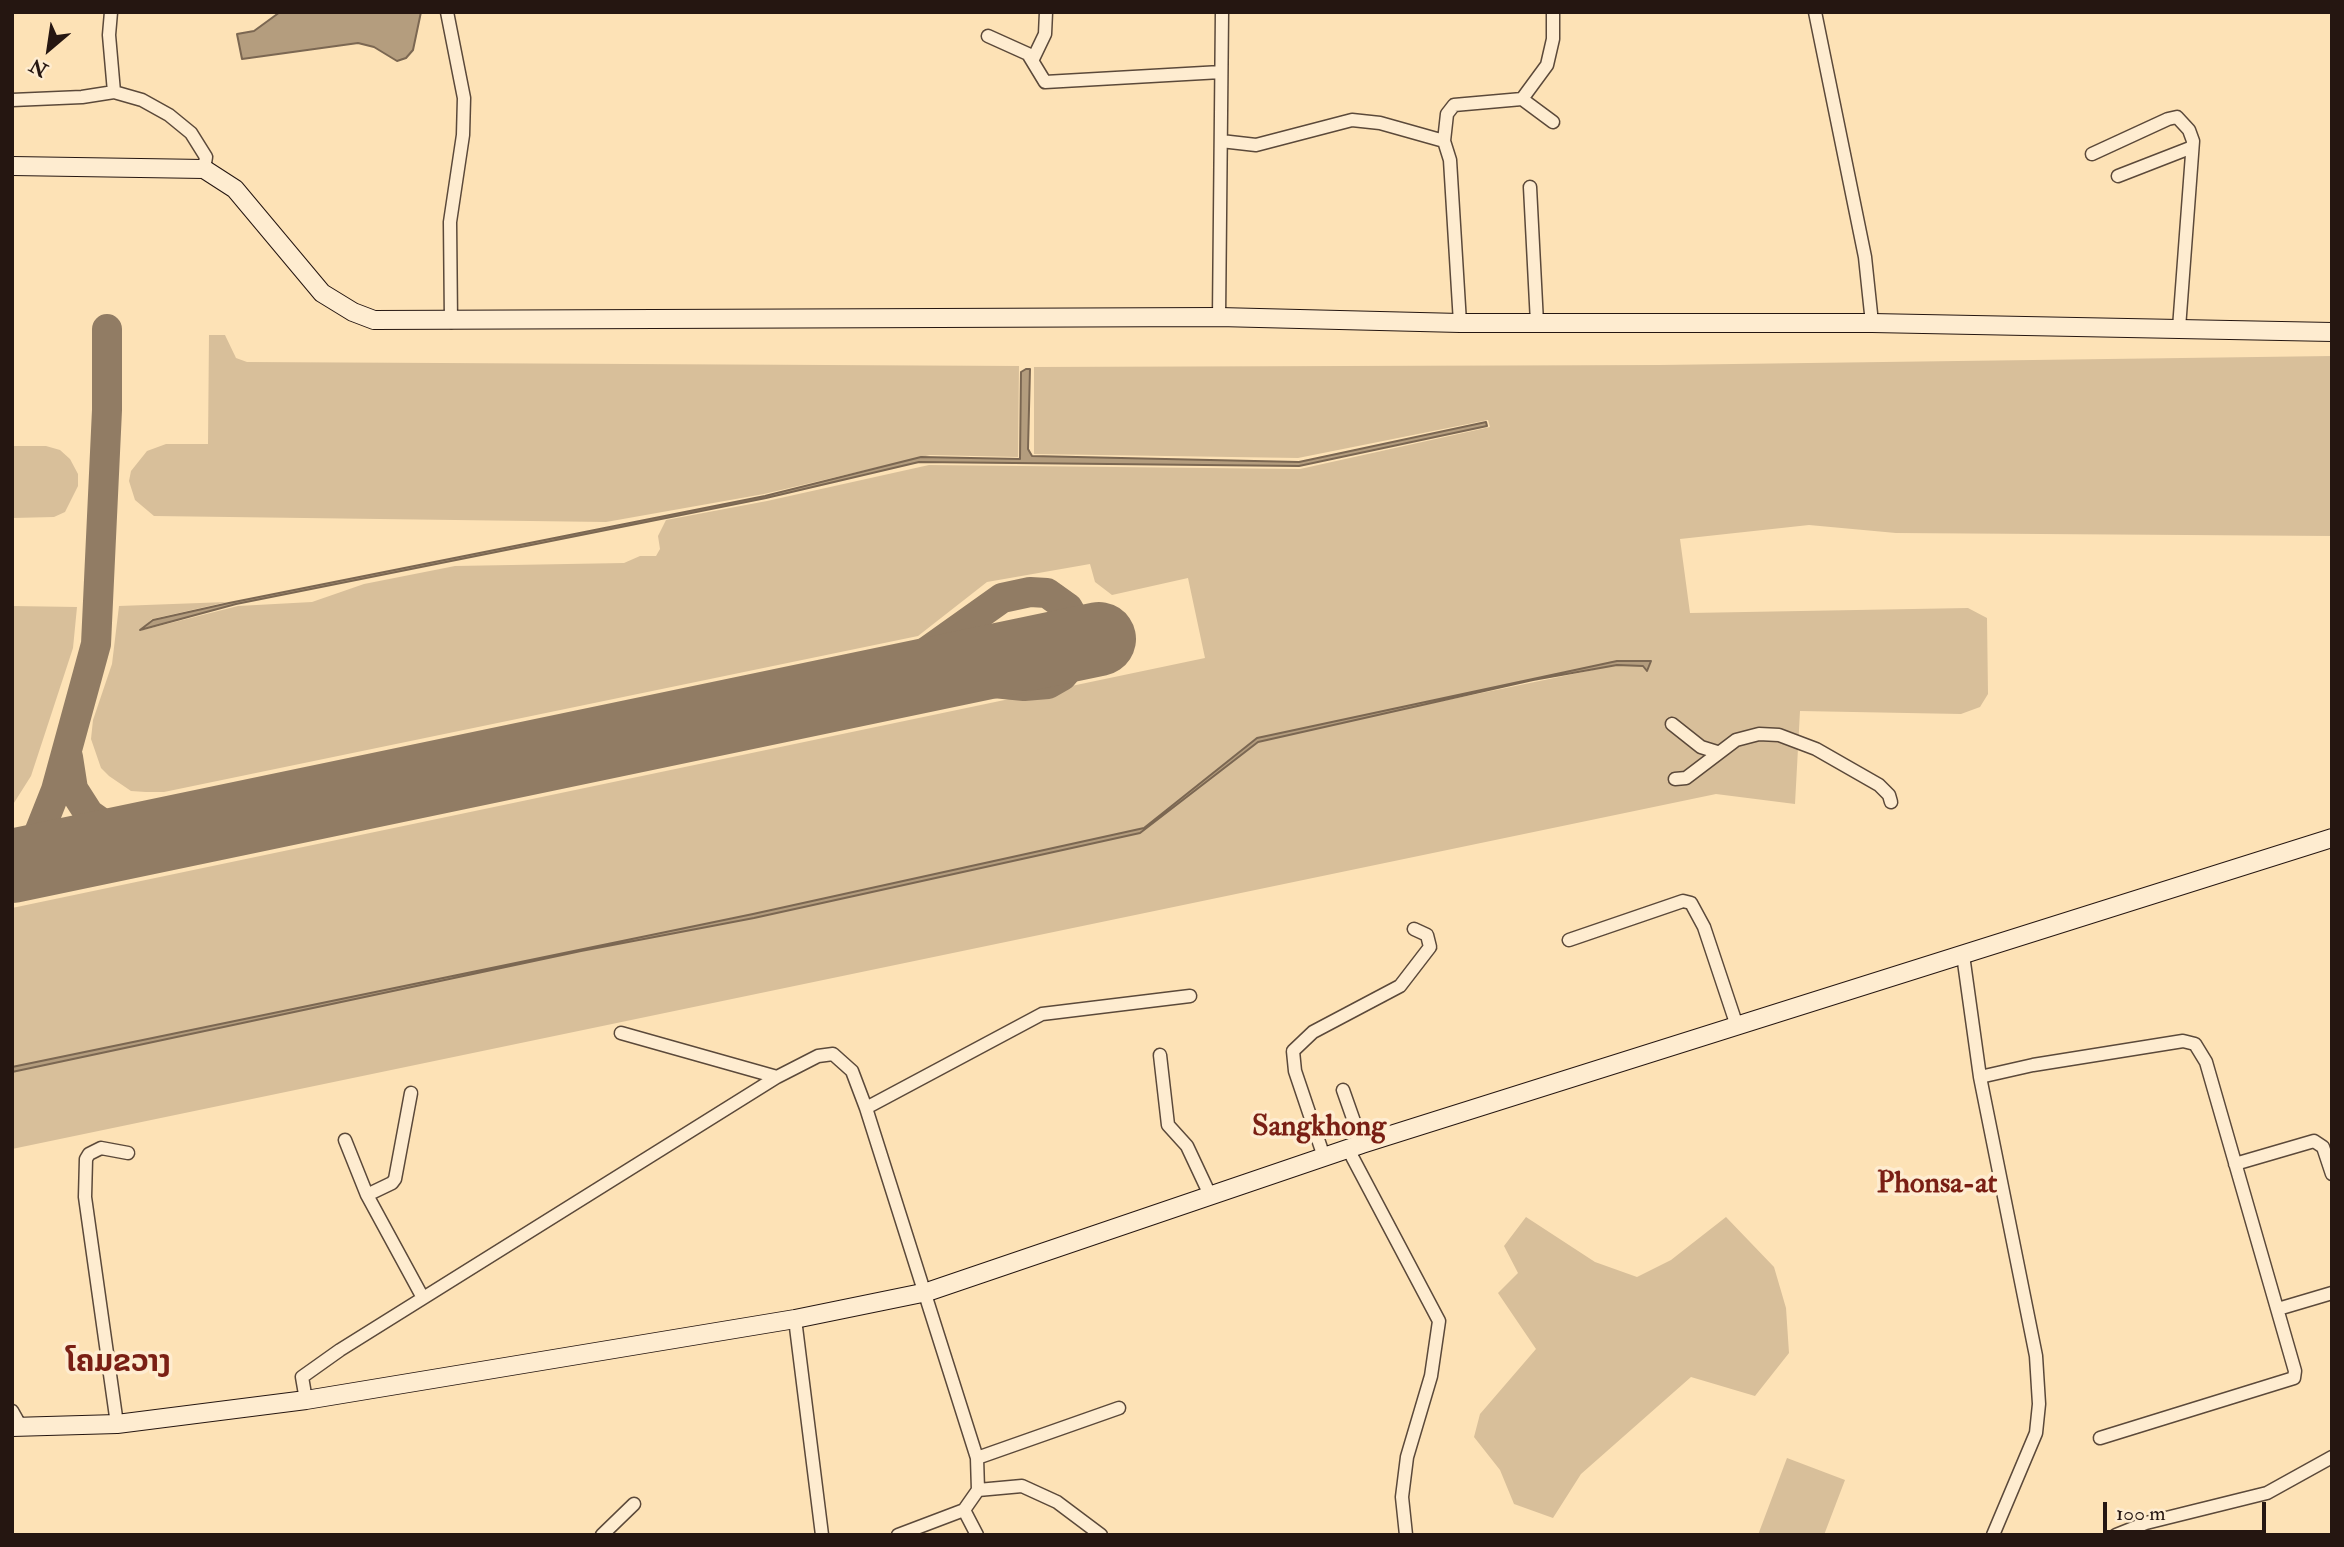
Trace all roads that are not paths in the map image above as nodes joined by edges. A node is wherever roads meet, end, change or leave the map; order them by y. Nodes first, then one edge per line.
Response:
1 (111, 12) edge
2 (447, 12) edge
3 (1046, 12) edge
4 (1222, 12) edge
5 (1553, 12) edge
6 (1815, 12) edge
7 (988, 36) dead end
8 (1033, 60) junction
9 (1221, 72) junction
10 (114, 92) junction
11 (1522, 99) junction
12 (12, 100) edge
13 (1553, 122) dead end
14 (1221, 141) junction
15 (1444, 141) junction
16 (2190, 148) junction
17 (2092, 154) dead end
18 (12, 166) edge
19 (204, 169) junction
20 (2118, 176) dead end
21 (1530, 187) dead end
22 (1219, 317) junction
23 (451, 322) junction
24 (1460, 323) junction
25 (1537, 323) junction
26 (1872, 323) junction
27 (2179, 328) junction
28 (2332, 331) edge
29 (1672, 723) dead end
30 (1717, 752) junction
31 (1675, 779) dead end
32 (1891, 802) dead end
33 (2332, 838) edge
34 (1414, 929) dead end
35 (1569, 940) dead end
36 (1963, 955) junction
37 (1190, 996) dead end
38 (1737, 1026) junction
39 (621, 1033) dead end
40 (1160, 1055) dead end
41 (777, 1077) junction
42 (1980, 1077) junction
43 (1343, 1090) dead end
44 (411, 1093) dead end
45 (866, 1108) junction
46 (345, 1140) dead end
47 (1355, 1146) junction
48 (128, 1153) dead end
49 (1324, 1157) junction
50 (2235, 1164) junction
51 (2332, 1174) edge
52 (367, 1195) junction
53 (1210, 1195) junction
54 (927, 1292) junction
55 (2332, 1293) edge
56 (424, 1298) junction
57 (2278, 1309) junction
58 (795, 1319) junction
59 (306, 1400) junction
60 (1119, 1408) dead end
61 (12, 1411) edge
62 (117, 1424) junction
63 (17, 1427) edge
64 (2100, 1438) dead end
65 (2332, 1457) edge
66 (977, 1458) junction
67 (978, 1490) junction
68 (634, 1504) dead end
69 (964, 1510) junction
70 (1996, 1534) edge
71 (602, 1535) edge
72 (822, 1535) edge
73 (898, 1535) edge
74 (977, 1535) edge
75 (1101, 1535) edge
76 (1406, 1535) edge
77 (2116, 1535) edge

1 - 10 street
2 - 23 street
3 - 8 street
4 - 9 street
5 - 11 street
6 - 26 street
7 - 8 street
8 - 9 street
9 - 14 street
10 - 12 street
10 - 19 street
11 - 13 street
11 - 15 street
14 - 15 street
14 - 22 street
15 - 24 street
16 - 17 street
16 - 20 street
16 - 27 street
18 - 19 street
19 - 23 street
21 - 25 street
22 - 23 street
22 - 24 street
24 - 25 street
25 - 26 street
26 - 27 street
27 - 28 street
29 - 30 street
30 - 31 street
30 - 32 street
33 - 36 street
34 - 49 street
35 - 38 street
36 - 38 street
36 - 42 street
37 - 45 street
38 - 47 street
39 - 41 street
40 - 53 street
41 - 45 street
41 - 56 street
42 - 50 street
42 - 70 street
43 - 47 street
44 - 52 street
45 - 54 street
46 - 52 street
47 - 49 street
47 - 76 street
48 - 62 street
49 - 53 street
50 - 51 street
50 - 57 street
52 - 56 street
53 - 54 street
54 - 58 street
54 - 66 street
55 - 57 street
56 - 59 street
57 - 64 street
58 - 59 street
58 - 72 street
59 - 62 street
60 - 66 street
61 - 63 street
62 - 63 street
65 - 77 street
66 - 67 street
67 - 69 street
67 - 75 street
68 - 71 street
69 - 73 street
69 - 74 street

